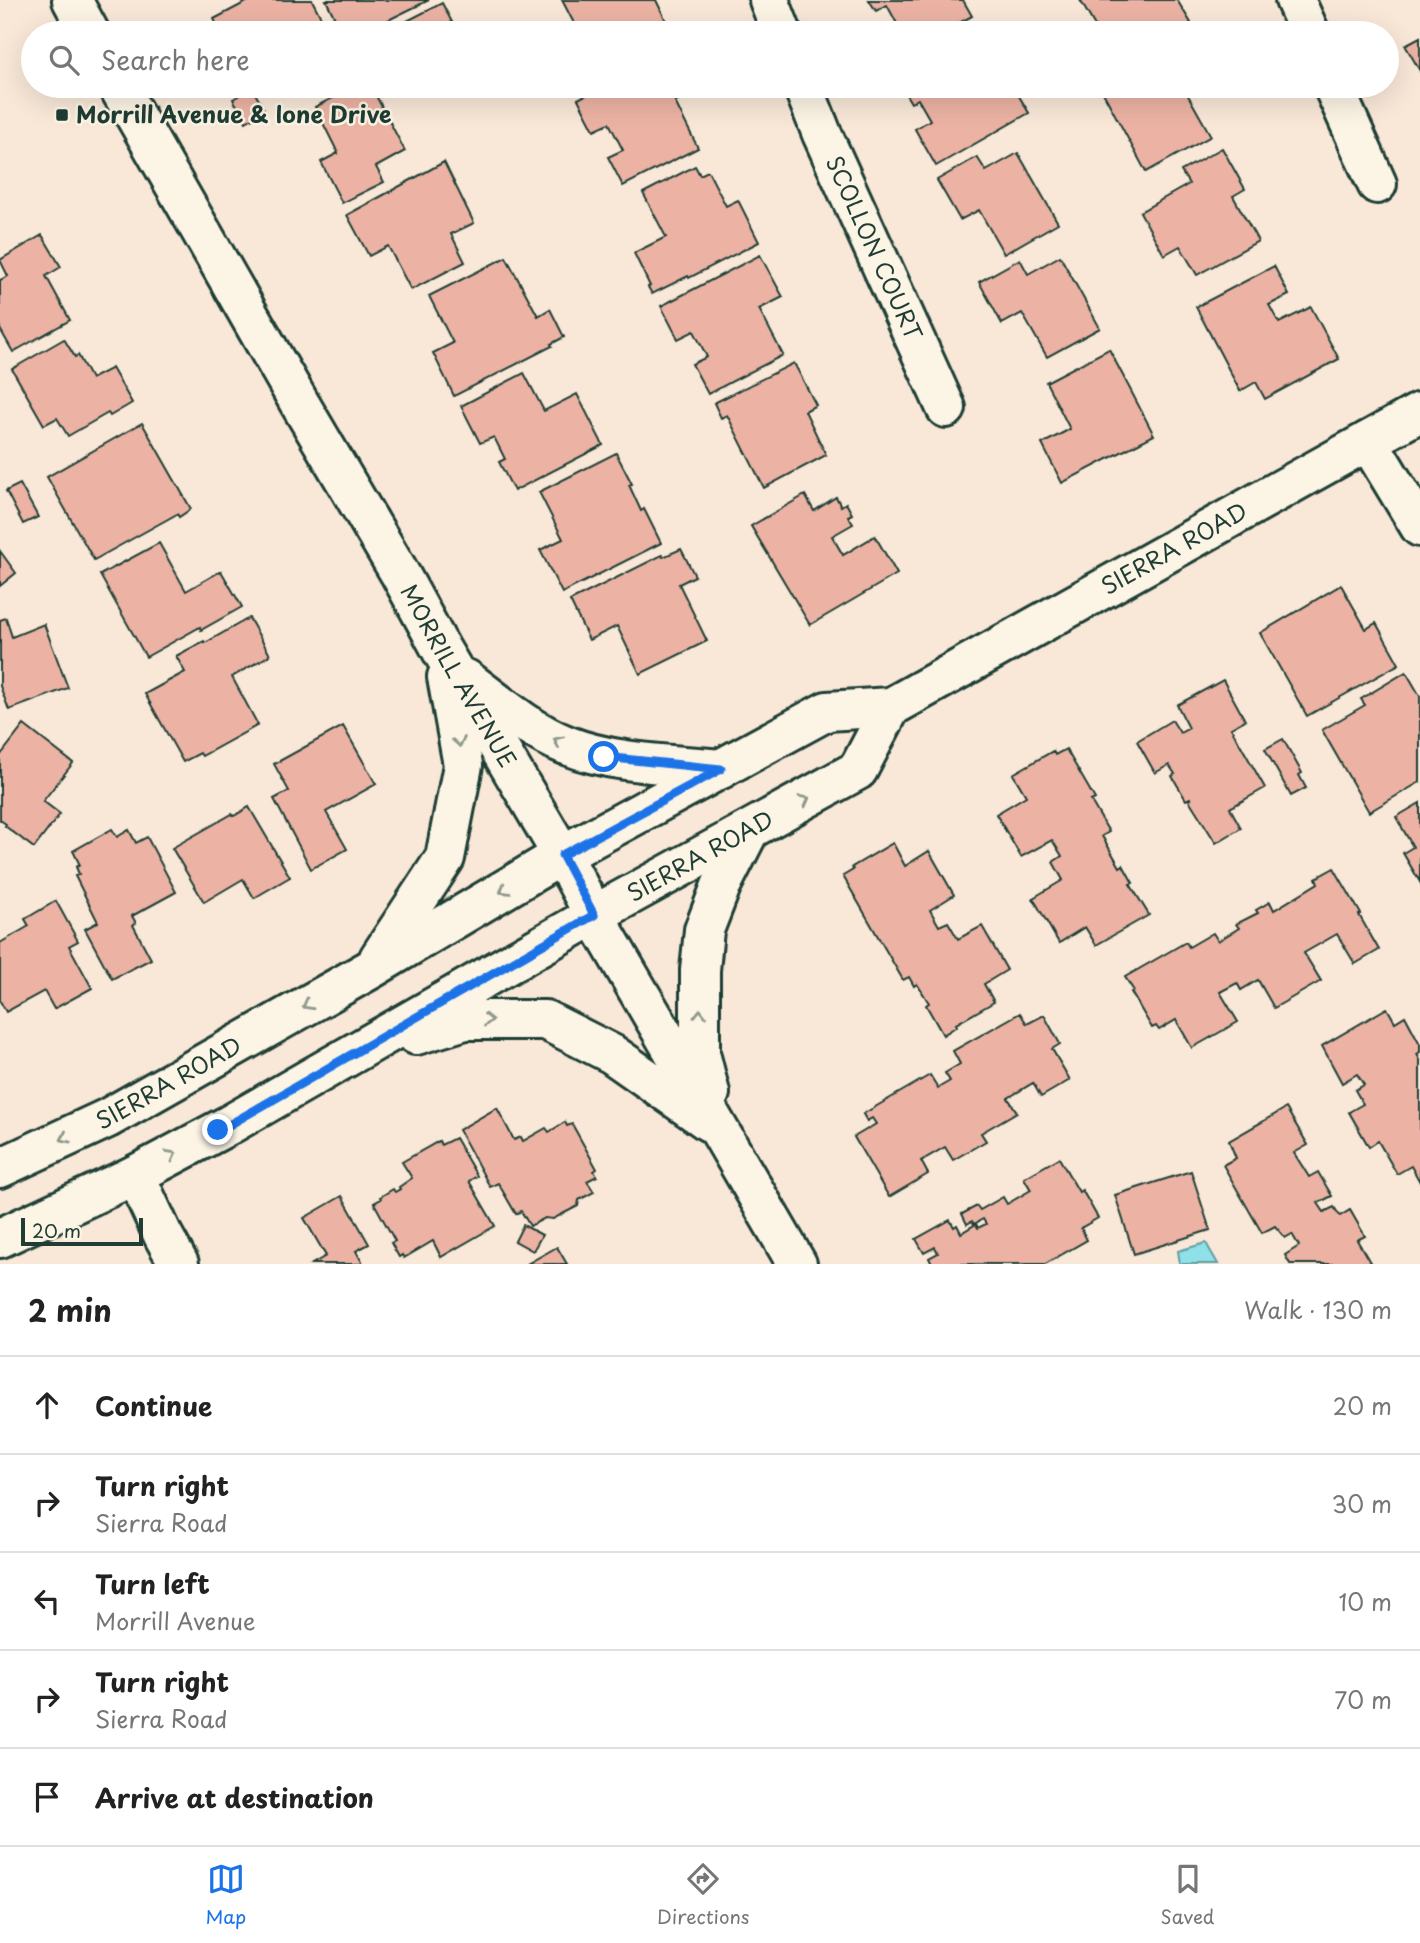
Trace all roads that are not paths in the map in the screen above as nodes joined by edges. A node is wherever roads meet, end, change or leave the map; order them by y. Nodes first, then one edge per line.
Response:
1 (72, 0) edge
2 (769, 0) edge
3 (1295, 0) edge
4 (83, 21) edge
5 (777, 21) edge
6 (1305, 21) edge
7 (125, 98) edge
8 (808, 98) edge
9 (1338, 98) edge
10 (1377, 184) dead end
11 (946, 408) dead end
12 (1420, 412) edge
13 (1368, 441) junction
14 (1420, 527) edge
15 (448, 660) junction
16 (891, 707) junction
17 (721, 769) junction
18 (749, 831) junction
19 (562, 855) junction
20 (594, 915) junction
21 (371, 969) junction
22 (351, 1055) junction
23 (719, 1129) junction
24 (0, 1168) edge
25 (135, 1175) junction
26 (0, 1238) edge
27 (179, 1264) edge
28 (797, 1264) edge

1 - 4 street
2 - 5 street
3 - 6 street
7 - 15 street, MORRILL AVENUE
8 - 11 street, SCOLLON COURT
9 - 10 street
12 - 13 street, SIERRA ROAD
13 - 14 street
13 - 16 street, SIERRA ROAD
17 -> 15 street
15 - 19 street, MORRILL AVENUE
15 -> 21 street
16 - 17 street, SIERRA ROAD
18 -> 16 street, SIERRA ROAD
17 - 19 street, SIERRA ROAD
18 - 20 street, SIERRA ROAD
23 -> 18 street
19 - 20 street, MORRILL AVENUE
19 -> 21 street, SIERRA ROAD
20 - 22 street, SIERRA ROAD
20 - 23 street, MORRILL AVENUE
21 -> 24 street, SIERRA ROAD
22 -> 23 street
25 -> 22 street, SIERRA ROAD
23 - 28 street, MORRILL AVENUE
25 - 26 street, SIERRA ROAD
25 - 27 street

